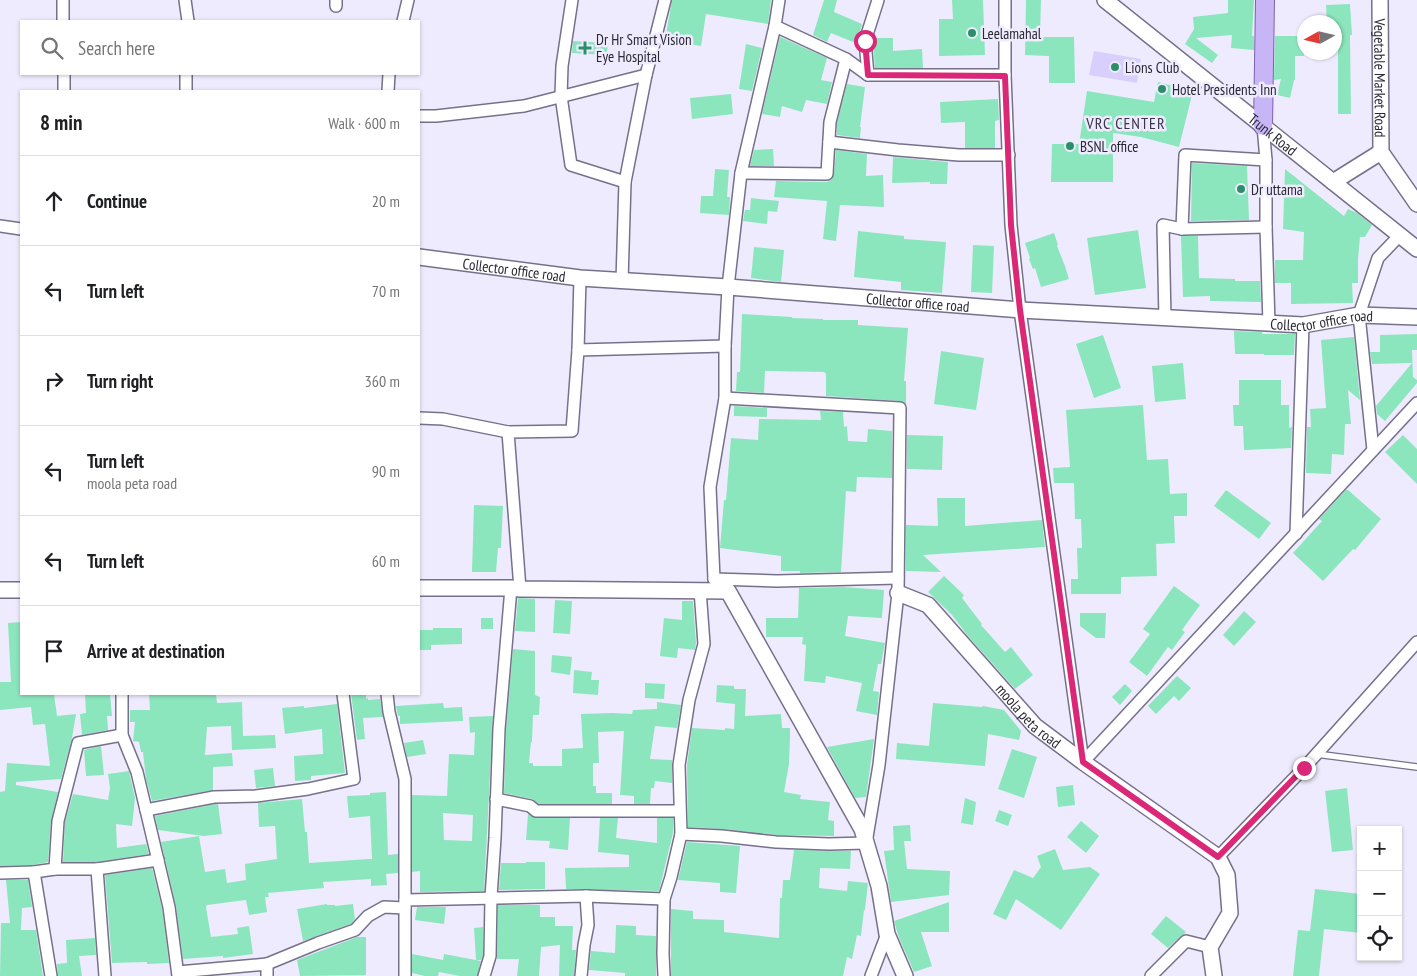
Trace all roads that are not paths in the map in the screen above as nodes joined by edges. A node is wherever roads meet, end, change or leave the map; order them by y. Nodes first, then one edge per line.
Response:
1 (62, 0) edge
2 (185, 0) edge
3 (408, 0) edge
4 (572, 0) edge
5 (665, 0) edge
6 (779, 0) edge
7 (878, 0) edge
8 (1005, 0) edge
9 (1105, 0) edge
10 (1266, 0) edge
11 (1380, 0) edge
12 (63, 20) edge
13 (188, 20) edge
14 (403, 20) edge
15 (775, 26) junction
16 (846, 59) junction
17 (64, 75) edge
18 (186, 75) edge
19 (389, 75) edge
20 (646, 75) junction
21 (868, 75) junction
22 (1005, 76) junction
23 (64, 90) edge
24 (186, 90) edge
25 (388, 90) edge
26 (561, 96) junction
27 (420, 116) edge
28 (1264, 126) junction
29 (828, 142) junction
30 (1381, 152) junction
31 (1009, 155) junction
32 (1266, 160) junction
33 (741, 173) junction
34 (625, 182) junction
35 (1333, 182) junction
36 (1415, 200) edge
37 (0, 226) edge
38 (1266, 227) junction
39 (20, 229) edge
40 (1182, 229) junction
41 (1400, 235) junction
42 (1417, 249) edge
43 (420, 257) edge
44 (580, 278) junction
45 (622, 281) junction
46 (728, 287) junction
47 (1020, 310) junction
48 (1358, 314) junction
49 (1417, 317) edge
50 (1165, 318) junction
51 (1269, 324) junction
52 (1303, 326) junction
53 (725, 346) junction
54 (578, 350) junction
55 (725, 398) junction
56 (1417, 402) edge
57 (420, 418) edge
58 (508, 432) junction
59 (1374, 450) junction
60 (1296, 534) junction
61 (714, 579) junction
62 (898, 586) junction
63 (420, 588) edge
64 (516, 589) junction
65 (0, 590) edge
66 (20, 590) edge
67 (700, 590) junction
68 (728, 590) junction
69 (1417, 642) edge
70 (122, 695) edge
71 (343, 695) edge
72 (387, 695) edge
73 (122, 735) junction
74 (1316, 754) junction
75 (1083, 762) junction
76 (1417, 767) edge
77 (496, 799) junction
78 (146, 810) junction
79 (679, 811) junction
80 (681, 834) junction
81 (866, 843) junction
82 (1218, 857) junction
83 (158, 860) junction
84 (56, 869) junction
85 (97, 869) junction
86 (34, 872) junction
87 (0, 873) edge
88 (586, 896) junction
89 (491, 897) junction
90 (664, 900) junction
91 (405, 904) junction
92 (887, 934) junction
93 (1210, 947) junction
94 (267, 964) junction
95 (178, 974) edge
96 (51, 976) edge
97 (105, 976) edge
98 (267, 976) edge
99 (405, 976) edge
100 (484, 976) edge
101 (581, 976) edge
102 (664, 976) edge
103 (871, 976) edge
104 (905, 976) edge
105 (1151, 976) edge
106 (1214, 976) edge

1 - 12 street
2 - 13 street
3 - 14 street
4 - 26 street
5 - 20 street
6 - 15 street
7 - 21 street
8 - 22 street
9 - 28 street, Trunk Road
10 - 28 main road
11 - 30 street, Vegetable Market Road
15 - 16 street
15 - 33 street
16 - 21 street
16 - 29 street
17 - 23 street
18 - 24 street
19 - 25 street
20 - 26 street
20 - 34 street
21 - 22 street
22 - 31 street
26 - 27 street
26 - 34 street
28 - 32 street
28 - 35 street, Trunk Road
29 - 31 street
29 - 33 street
30 - 35 street
30 - 36 street, Vegetable Market Road
31 - 47 street
32 - 38 street
32 - 40 street
33 - 46 street
34 - 45 street
35 - 41 street, Trunk Road
37 - 39 street
38 - 40 street
38 - 51 street
40 - 50 street
41 - 42 street, Trunk Road
41 - 48 street
43 - 44 street, Collector office road
44 - 45 street, Collector office road
44 - 54 street
45 - 46 street, Collector office road
46 - 47 street, Collector office road
46 - 53 street
47 - 50 street, Collector office road
47 - 75 street
48 - 49 street, Collector office road
48 - 52 street, Collector office road
48 - 59 street
50 - 51 street, Collector office road
51 - 52 street, Collector office road
52 - 60 street
53 - 54 street
53 - 55 street
54 - 58 street
55 - 61 street
55 - 62 street
56 - 59 street
57 - 58 street
58 - 64 street
59 - 60 street
60 - 75 street
61 - 62 street
61 - 68 street
62 - 75 street, moola peta road
62 - 81 street
63 - 64 street
64 - 67 street
64 - 77 street
65 - 66 street
67 - 68 street
67 - 79 street
68 - 81 street
69 - 74 street
70 - 73 street
71 - 78 street
72 - 91 street
73 - 78 street
73 - 84 street
74 - 76 lane
74 - 82 street
75 - 82 street, moola peta road
77 - 79 street
77 - 89 street
78 - 83 street
79 - 80 street
80 - 81 street
80 - 90 street
81 - 92 street
82 - 93 street
83 - 85 street
83 - 95 street
84 - 85 street
84 - 86 street
85 - 97 street
86 - 87 street
86 - 96 street
88 - 89 street
88 - 90 street
88 - 101 street
89 - 91 street
89 - 100 street
90 - 102 street
91 - 94 street
91 - 99 street
92 - 103 street
92 - 104 street
93 - 105 street
93 - 106 street
94 - 95 street
94 - 98 street

